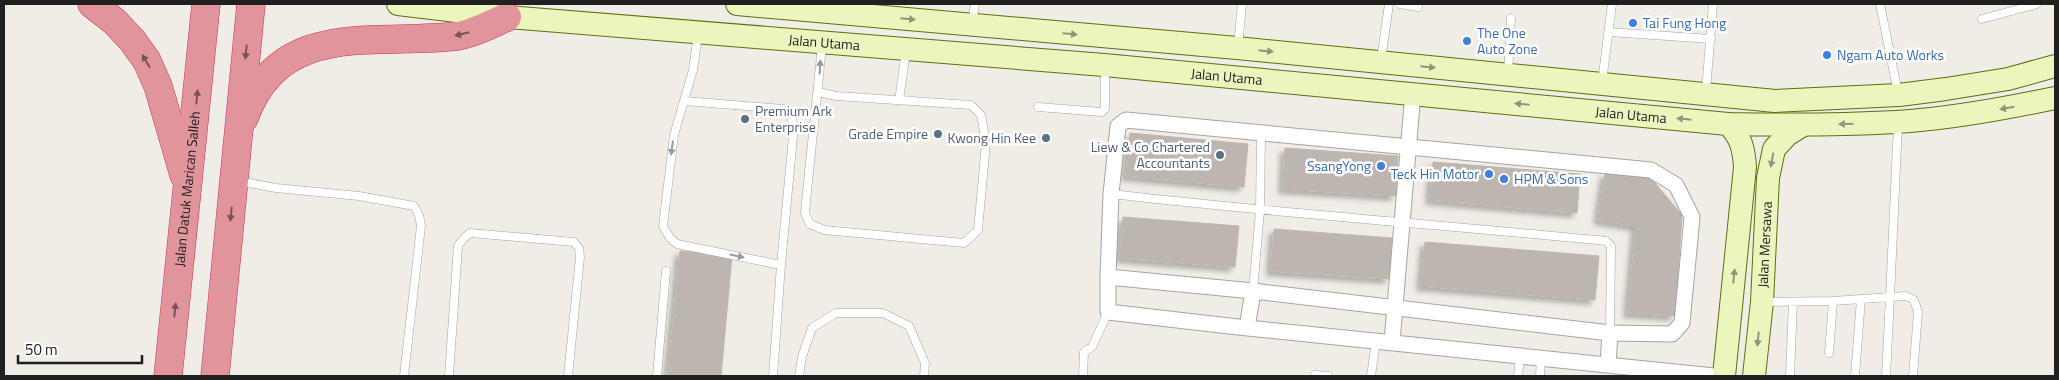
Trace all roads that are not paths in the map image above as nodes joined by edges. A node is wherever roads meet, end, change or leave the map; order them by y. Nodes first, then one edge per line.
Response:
1 (92, 4) edge
2 (206, 4) edge
3 (251, 4) edge
4 (398, 4) edge
5 (737, 4) edge
6 (1242, 4) edge
7 (1389, 4) edge
8 (1400, 4) edge
9 (1612, 4) edge
10 (1713, 4) edge
11 (1880, 4) edge
12 (2037, 4) edge
13 (1418, 7) dead end
14 (973, 15) edge
15 (507, 17) junction
16 (1511, 18) dead end
17 (1982, 19) dead end
18 (698, 32) junction
19 (1609, 32) junction
20 (1711, 39) junction
21 (822, 41) junction
22 (1237, 48) junction
23 (906, 49) junction
24 (1381, 62) junction
25 (1104, 65) junction
26 (2055, 66) edge
27 (1508, 75) junction
28 (1602, 84) junction
29 (818, 92) junction
30 (1413, 94) junction
31 (1705, 95) junction
32 (1898, 95) junction
33 (2055, 98) edge
34 (685, 101) junction
35 (899, 101) junction
36 (1038, 106) dead end
37 (1898, 122) junction
38 (1728, 124) junction
39 (1803, 126) junction
40 (1261, 133) junction
41 (236, 139) junction
42 (1409, 148) junction
43 (234, 181) junction
44 (188, 190) junction
45 (1111, 194) junction
46 (1260, 211) junction
47 (1403, 222) junction
48 (781, 265) junction
49 (666, 272) dead end
50 (1108, 277) junction
51 (1253, 291) junction
52 (1890, 297) junction
53 (1861, 299) junction
54 (1832, 301) junction
55 (1762, 302) junction
56 (1793, 302) junction
57 (1394, 308) junction
58 (1108, 312) junction
59 (1248, 328) junction
60 (1610, 333) junction
61 (1376, 341) junction
62 (1392, 342) junction
63 (1829, 353) dead end
64 (1520, 356) junction
65 (1541, 358) junction
66 (1608, 366) junction
67 (1315, 375) edge
68 (168, 376) edge
69 (215, 376) edge
70 (404, 376) edge
71 (449, 376) edge
72 (568, 376) edge
73 (657, 376) edge
74 (773, 376) edge
75 (799, 376) edge
76 (924, 376) edge
77 (1082, 376) edge
78 (1328, 376) edge
79 (1371, 376) edge
80 (1518, 376) edge
81 (1540, 376) edge
82 (1714, 376) edge
83 (1724, 376) edge
84 (1754, 376) edge
85 (1790, 376) edge
86 (1855, 376) edge
87 (1886, 376) edge
88 (1913, 376) edge

44 -> 1 highway
44 -> 2 highway, Jalan Datuk Marican Salleh
3 -> 41 highway
4 - 15 main road, Jalan Utama
5 -> 14 main road, Jalan Utama
6 - 22 lane
7 - 24 lane
8 - 13 lane
9 - 19 lane
10 - 20 lane
11 - 32 lane
12 - 17 lane
14 -> 22 main road, Jalan Utama
15 - 18 main road, Jalan Utama
15 -> 41 highway
16 - 27 lane
18 - 21 main road, Jalan Utama
18 - 34 lane
19 - 20 lane
19 - 28 lane
20 - 31 lane
21 - 23 main road, Jalan Utama
29 -> 21 lane
22 -> 24 main road, Jalan Utama
23 - 25 main road, Jalan Utama
23 - 35 lane
24 -> 27 main road, Jalan Utama
25 - 30 main road, Jalan Utama
25 - 36 lane
26 - 32 main road, Jalan Utama
27 - 28 main road, Jalan Utama
28 - 31 main road, Jalan Utama
29 - 35 lane
29 - 35 lane
38 -> 30 main road, Jalan Utama
30 - 42 street
31 - 32 main road, Jalan Utama
33 -> 37 main road, Jalan Utama
34 -> 48 lane
34 - 48 lane
37 -> 39 main road, Jalan Utama
37 - 52 lane
38 - 39 main road, Jalan Utama
83 -> 38 main road, Jalan Mersawa
39 -> 55 main road, Jalan Mersawa
40 - 42 street
40 - 45 street
40 - 46 lane
41 - 43 highway
42 - 47 street
42 - 60 street
43 -> 69 highway
43 - 70 lane
68 -> 44 highway, Jalan Datuk Marican Salleh
45 - 46 lane
45 - 50 street
46 - 47 lane
46 - 51 lane
47 - 57 street
47 - 60 lane
48 - 74 lane
49 - 73 lane
50 - 51 street
50 - 58 street
51 - 57 street
51 - 59 street
52 - 53 lane
52 - 87 lane
52 - 88 lane
53 - 54 lane
53 - 86 lane
54 - 56 lane
54 - 63 lane
55 - 56 lane
55 -> 84 main road, Jalan Mersawa
56 - 85 lane
57 - 60 street
57 - 62 street
58 - 59 street
58 - 77 lane
59 - 61 street
60 - 66 street
61 - 62 street
61 - 79 lane
62 - 64 street
64 - 65 street
64 - 80 lane
65 - 66 street
65 - 81 lane
66 - 82 street
67 - 78 lane
71 - 72 lane
75 - 76 lane

